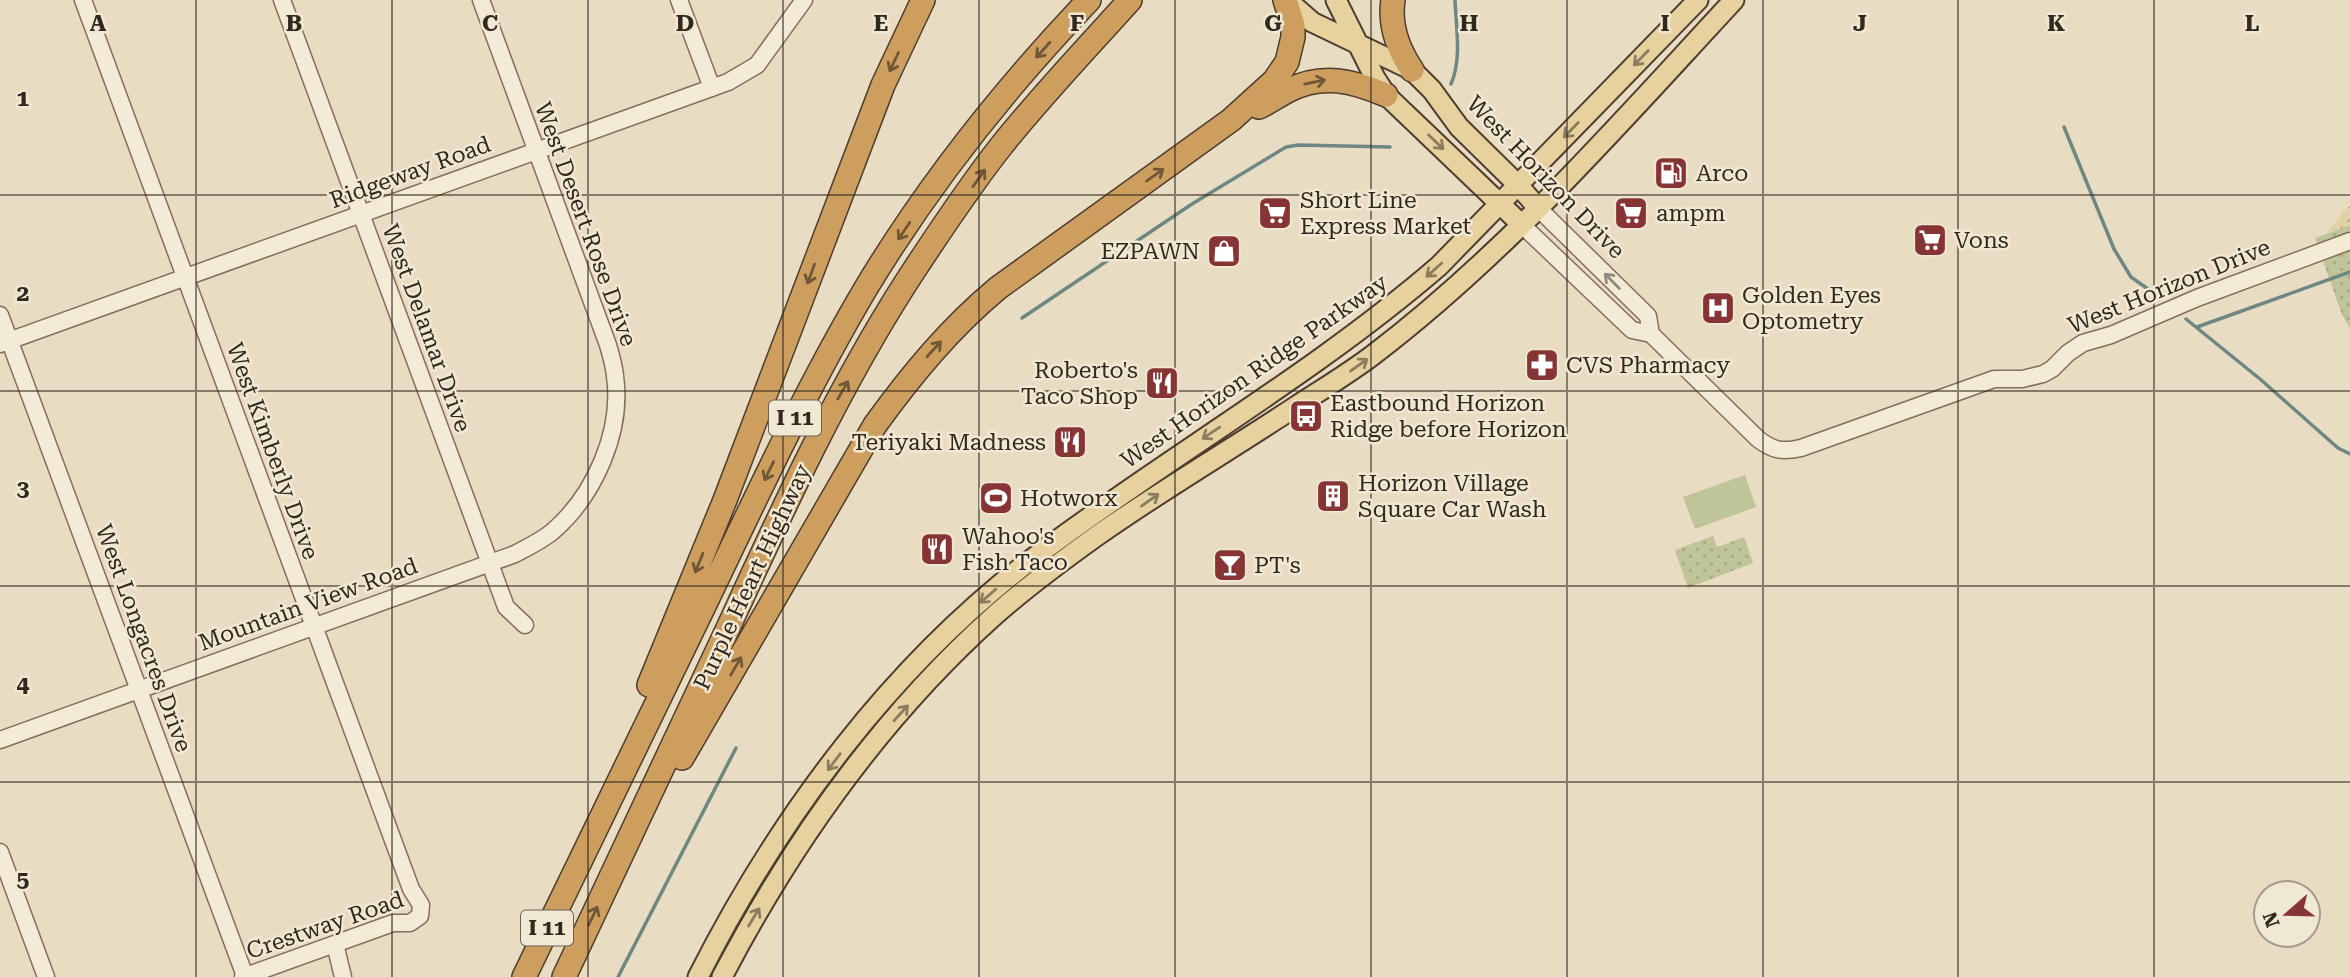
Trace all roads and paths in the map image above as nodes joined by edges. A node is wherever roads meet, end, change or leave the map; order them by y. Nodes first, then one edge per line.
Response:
1 (83, 0) edge
2 (282, 0) edge
3 (481, 0) edge
4 (679, 0) edge
5 (804, 0) edge
6 (923, 0) edge
7 (1089, 0) edge
8 (1130, 0) edge
9 (1286, 0) edge
10 (1336, 0) edge
11 (1393, 0) edge
12 (1698, 0) edge
13 (1734, 0) edge
14 (1358, 43) junction
15 (1412, 70) junction
16 (712, 88) junction
17 (1386, 95) junction
18 (1231, 120) junction
19 (536, 151) junction
20 (1518, 185) junction
21 (1499, 204) junction
22 (1537, 207) junction
23 (360, 214) junction
24 (1521, 224) junction
25 (2350, 241) edge
26 (184, 277) junction
27 (0, 315) edge
28 (1651, 334) junction
29 (5, 342) edge
30 (1247, 409) junction
31 (1261, 429) junction
32 (599, 467) joint
33 (1092, 528) junction
34 (489, 563) junction
35 (967, 615) junction
36 (525, 625) dead end
37 (315, 627) junction
38 (940, 670) junction
39 (139, 689) junction
40 (0, 740) edge
41 (800, 806) junction
42 (817, 820) junction
43 (625, 850) junction
44 (0, 852) edge
45 (571, 880) junction
46 (420, 916) joint
47 (335, 944) junction
48 (46, 977) edge
49 (244, 977) edge
50 (343, 977) edge
51 (524, 977) edge
52 (564, 977) edge
53 (698, 977) edge
54 (722, 977) edge

1 - 26 street, West Kimberly Drive
2 - 23 street, West Delamar Drive
3 - 19 street, West Desert Rose Drive
4 - 16 street
5 - 16 street, Ridgeway Road
6 -> 45 highway
7 -> 45 highway, Purple Heart Highway / I 11
43 -> 8 highway, Purple Heart Highway / I 11
9 - 14 main road, West Horizon Drive
9 - 18 highway
10 - 14 main road, West Horizon Drive
11 - 15 highway
12 -> 20 main road, West Horizon Ridge Parkway
13 - 22 main road, West Horizon Ridge Parkway
14 - 15 main road, West Horizon Drive
14 - 17 main road, West Horizon Drive
15 - 20 main road, West Horizon Drive
16 - 19 street, Ridgeway Road
18 -> 17 highway
17 -> 21 main road, West Horizon Drive
43 -> 18 highway
19 - 23 street, Ridgeway Road
19 - 32 street, West Desert Rose Drive
20 - 21 main road, West Horizon Ridge Parkway
20 - 22 main road, West Horizon Drive
21 - 24 main road, West Horizon Drive
21 -> 30 main road, West Horizon Ridge Parkway
22 - 24 main road, West Horizon Ridge Parkway
28 -> 22 street, West Horizon Drive
23 - 26 street, Ridgeway Road
23 - 34 street, West Delamar Drive
24 - 28 street, West Horizon Drive
31 -> 24 main road, West Horizon Ridge Parkway
25 - 28 street, West Horizon Drive
26 - 29 street, Ridgeway Road
26 - 37 street, West Kimberly Drive
27 - 29 street, West Longacres Drive
29 - 39 street, West Longacres Drive
30 - 31 main road
30 -> 33 main road, West Horizon Ridge Parkway
33 -> 31 main road, West Horizon Ridge Parkway
32 - 34 street, Mountain View Road
33 -> 35 main road, West Horizon Ridge Parkway
33 - 38 main road, West Horizon Ridge Parkway
34 - 36 street, West Delamar Drive
34 - 37 street, Mountain View Road
35 - 38 main road
35 -> 41 main road, West Horizon Ridge Parkway
37 - 39 street, Mountain View Road
37 - 46 street, West Kimberly Drive
42 -> 38 main road, West Horizon Ridge Parkway
39 - 40 street, Mountain View Road
39 - 49 street, West Longacres Drive
41 - 42 main road
41 - 53 main road, West Horizon Ridge Parkway
54 -> 42 main road, West Horizon Ridge Parkway
52 -> 43 highway, Purple Heart Highway / I 11
44 - 48 street
45 - 51 highway, Purple Heart Highway / I 11
46 - 47 street, Crestway Road
47 - 49 street, Crestway Road
47 - 50 street

